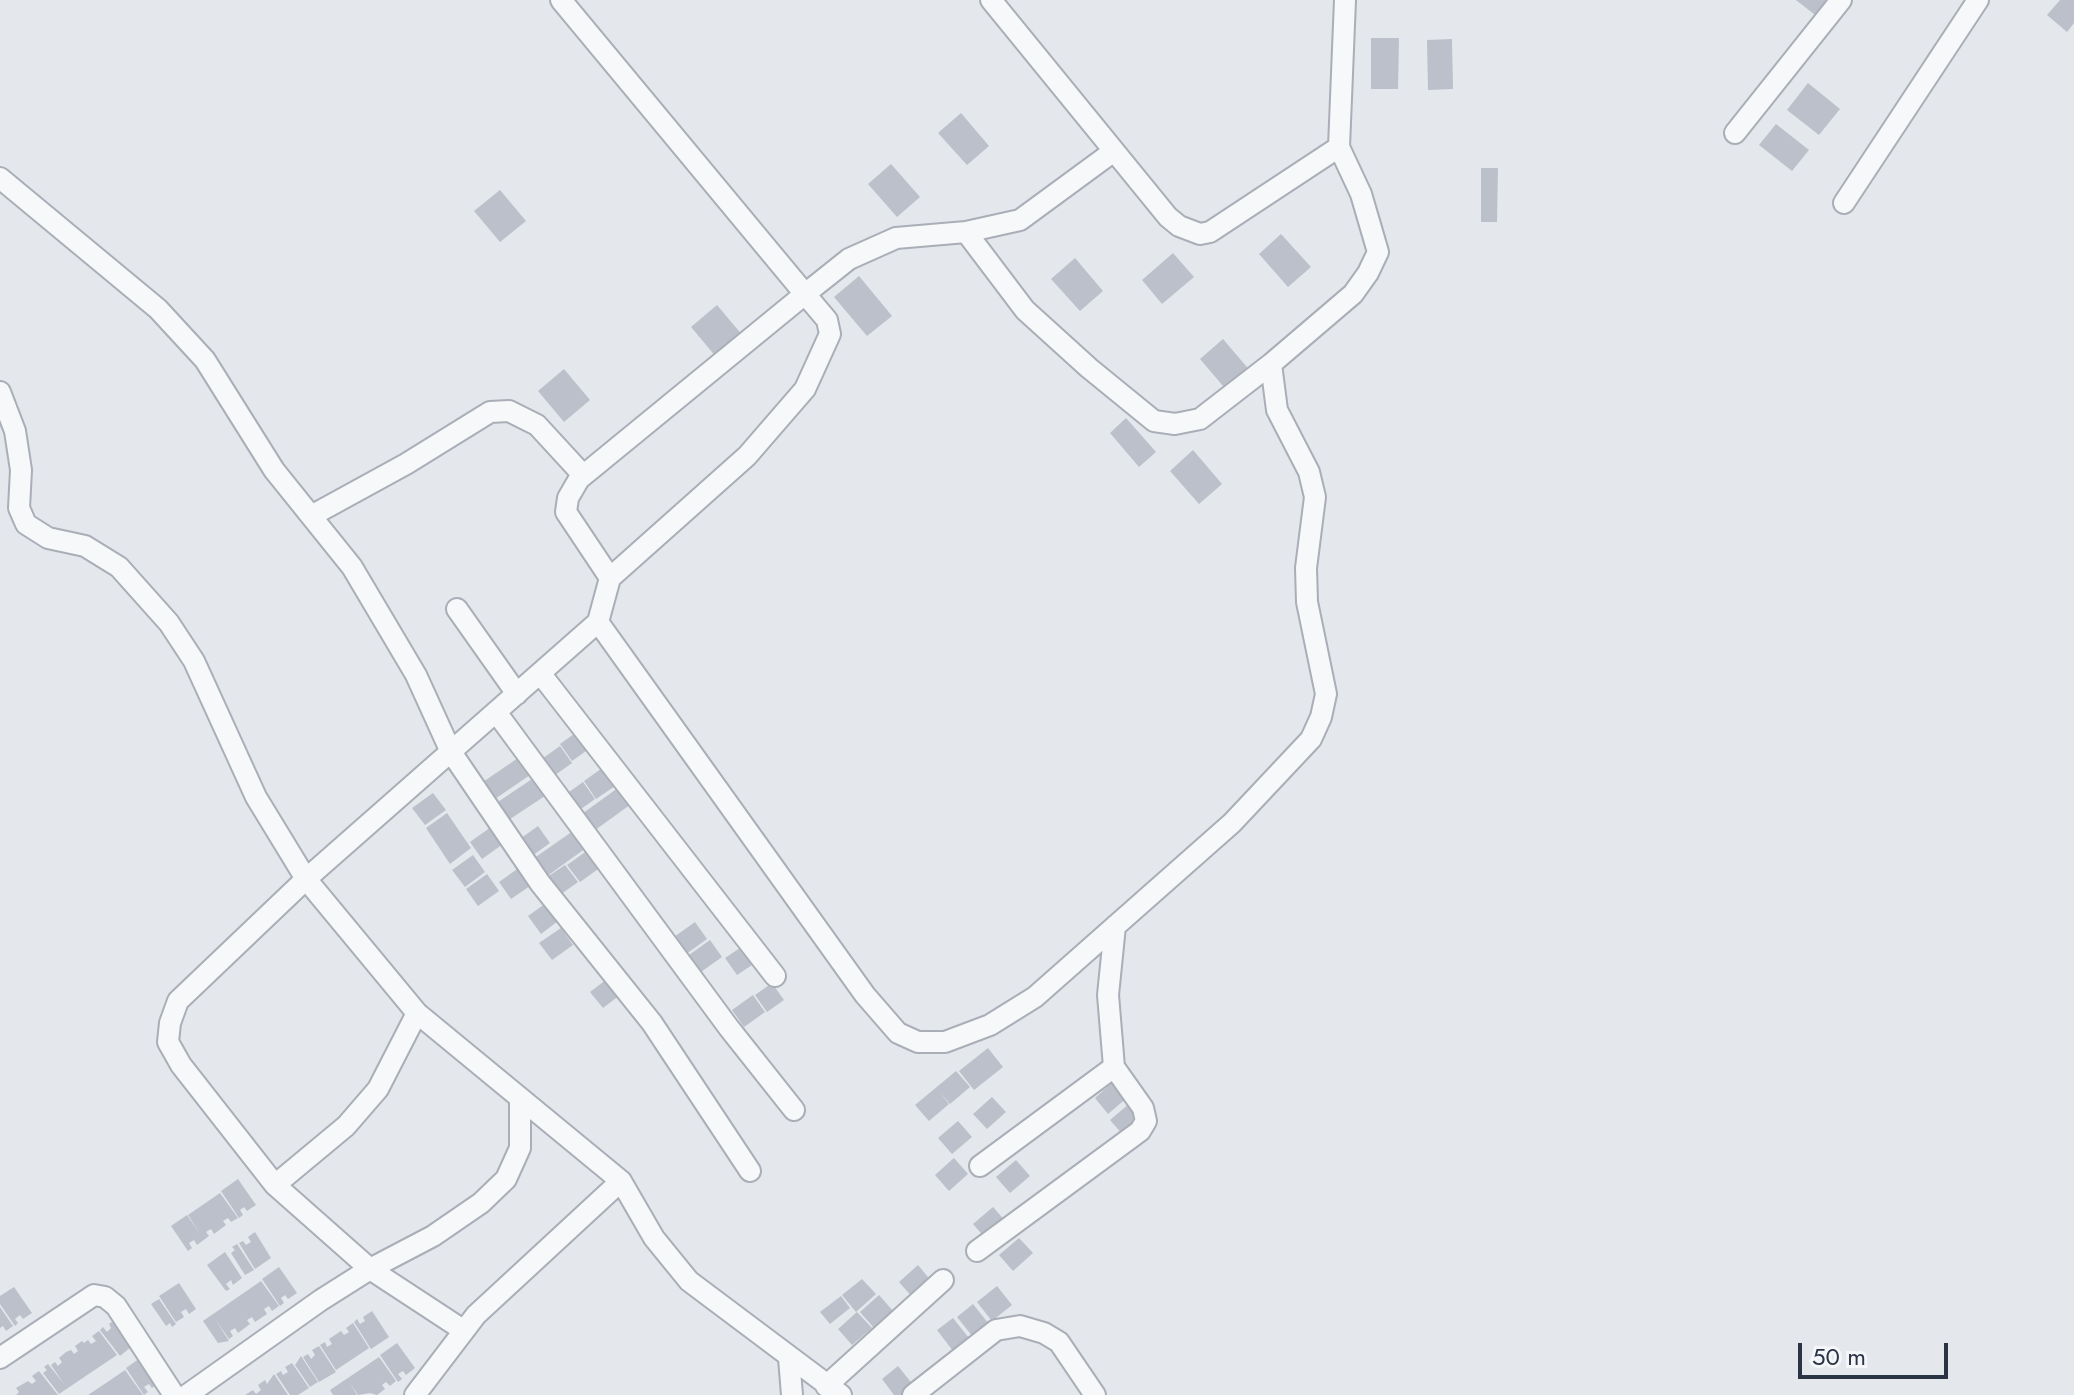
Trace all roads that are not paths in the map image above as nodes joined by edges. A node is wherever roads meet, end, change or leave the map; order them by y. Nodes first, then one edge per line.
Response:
1 (561, 0) edge
2 (991, 0) edge
3 (1345, 0) edge
4 (1841, 0) edge
5 (1978, 0) edge
6 (1735, 133) dead end
7 (1339, 147) junction
8 (1114, 151) junction
9 (0, 178) edge
10 (1844, 203) dead end
11 (966, 232) junction
12 (805, 294) junction
13 (1271, 364) junction
14 (0, 392) edge
15 (583, 475) junction
16 (311, 516) junction
17 (610, 578) junction
18 (457, 609) dead end
19 (598, 622) junction
20 (540, 673) junction
21 (517, 694) junction
22 (496, 712) junction
23 (451, 752) junction
24 (306, 879) junction
25 (1115, 926) junction
26 (775, 976) dead end
27 (417, 1013) junction
28 (1114, 1067) junction
29 (520, 1099) junction
30 (794, 1110) dead end
31 (980, 1166) dead end
32 (750, 1171) dead end
33 (621, 1181) junction
34 (275, 1185) junction
35 (977, 1251) dead end
36 (370, 1269) junction
37 (943, 1280) dead end
38 (463, 1330) junction
39 (0, 1358) edge
40 (789, 1358) junction
41 (833, 1392) edge
42 (174, 1395) edge
43 (187, 1395) edge
44 (415, 1395) edge
45 (792, 1395) edge
46 (913, 1395) edge
47 (1095, 1395) edge

1 - 12 street
2 - 8 street
3 - 7 street
4 - 6 street
5 - 10 street
7 - 8 street
7 - 13 street
8 - 11 street
9 - 16 street
11 - 12 street
11 - 13 street
12 - 15 street
12 - 17 street
13 - 25 street
14 - 24 street
15 - 16 street
15 - 17 street
16 - 23 street
17 - 19 street
18 - 21 street
19 - 20 street
19 - 25 street
20 - 21 street
20 - 26 street
21 - 22 street
22 - 23 street
22 - 30 street
23 - 24 street
23 - 32 street
24 - 27 street
24 - 34 street
25 - 28 street
27 - 29 street
27 - 34 street
28 - 31 street
28 - 35 street
29 - 33 street
29 - 36 street
33 - 38 street
33 - 40 street
34 - 36 street
36 - 38 street
36 - 43 street
37 - 41 street
38 - 44 street
39 - 42 street
40 - 41 street
40 - 45 street
46 - 47 street

